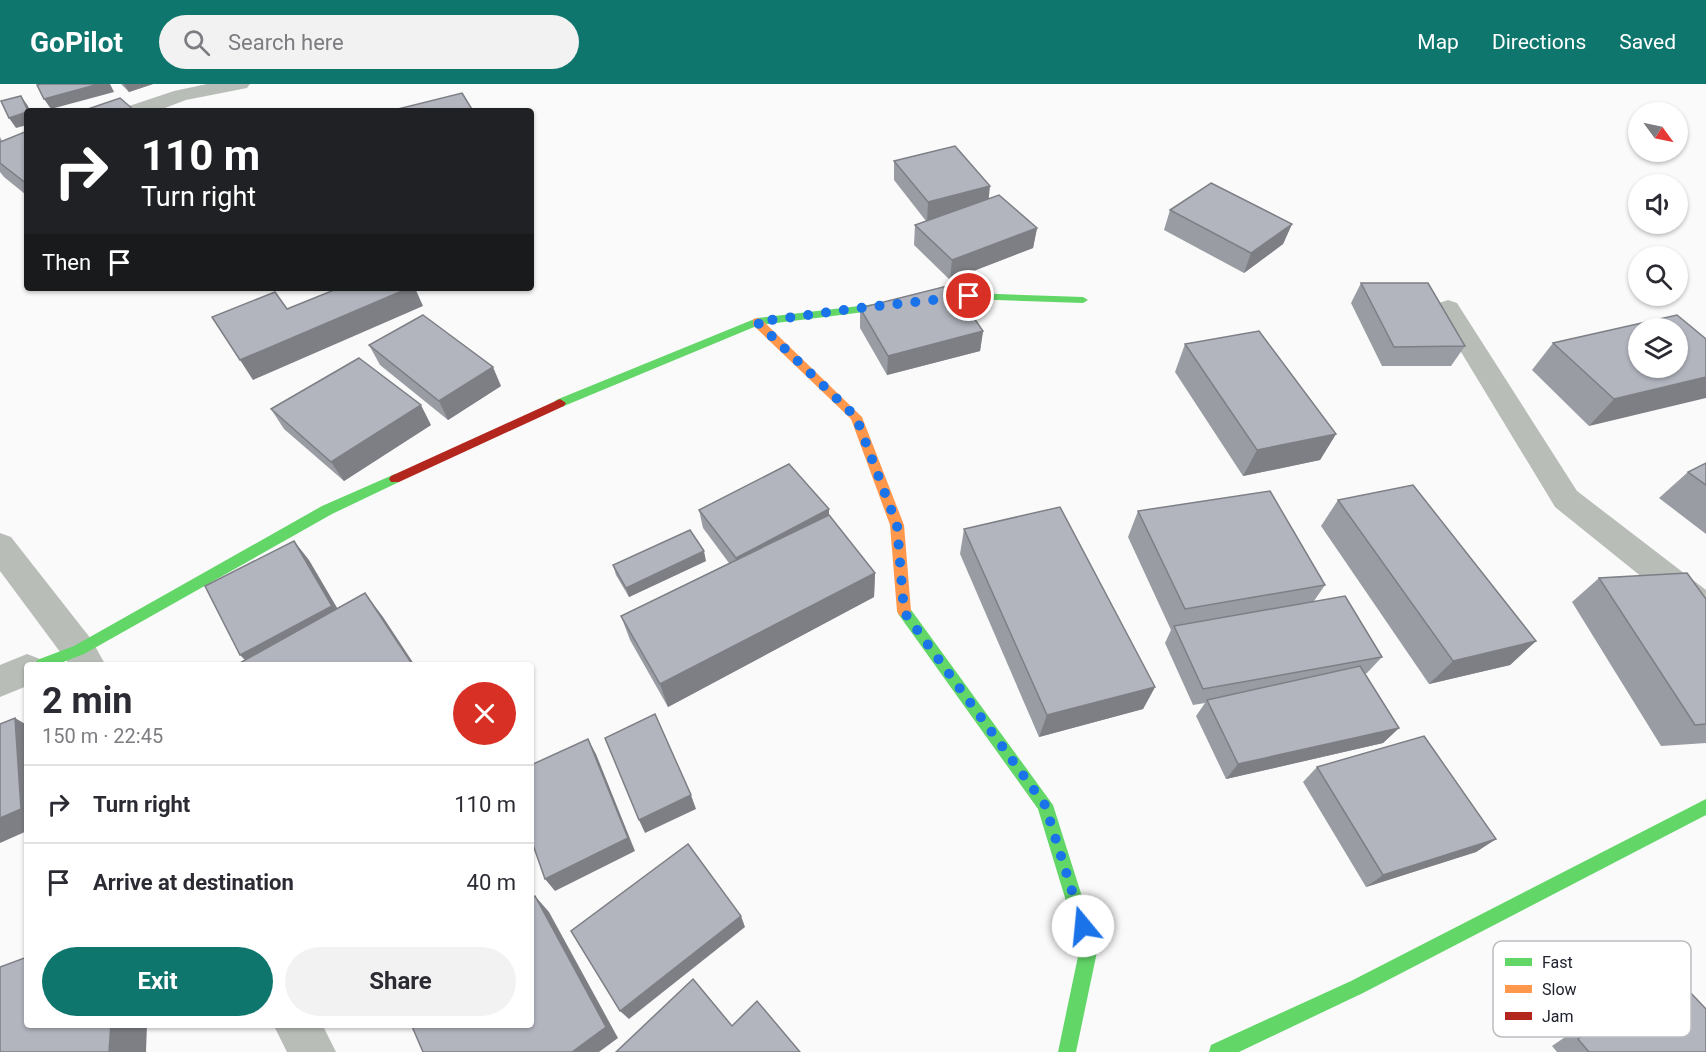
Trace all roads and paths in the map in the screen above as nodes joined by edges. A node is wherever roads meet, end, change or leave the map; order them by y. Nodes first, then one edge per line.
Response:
1 (240, 84) edge
2 (145, 108) edge
3 (1083, 300) dead end
4 (1448, 309) dead end
5 (757, 322) junction
6 (0, 546) edge
7 (1706, 609) edge
8 (84, 657) edge
9 (54, 662) edge
10 (24, 671) edge
11 (0, 681) edge
12 (1706, 807) edge
13 (298, 1028) edge
14 (313, 1052) edge
15 (1067, 1052) edge
16 (1218, 1052) edge

1 - 2 street
3 - 5 street
4 - 7 street
5 - 8 street
5 - 15 street
6 - 8 street
8 - 9 street
10 - 11 street
12 - 16 street
13 - 14 street

